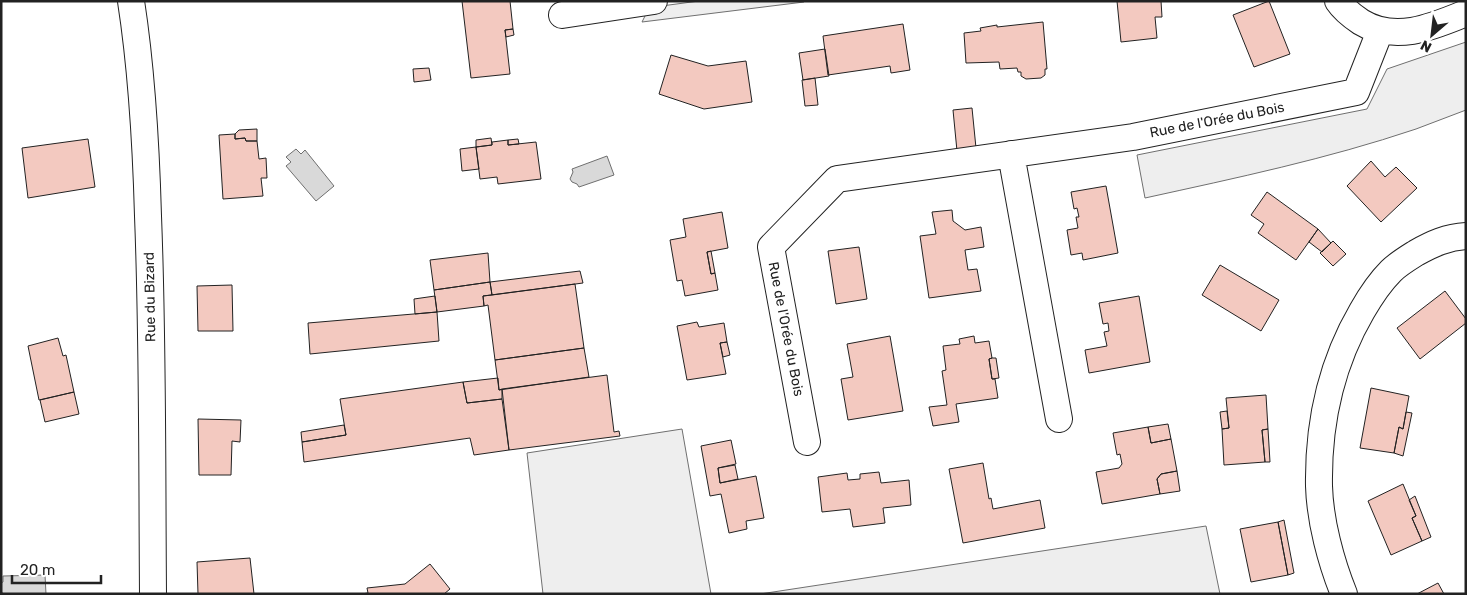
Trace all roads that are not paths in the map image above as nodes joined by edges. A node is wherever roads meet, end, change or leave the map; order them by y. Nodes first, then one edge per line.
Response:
1 (131, 1) edge
2 (654, 1) edge
3 (1338, 1) edge
4 (1466, 13) edge
5 (562, 15) dead end
6 (1380, 31) junction
7 (1011, 154) junction
8 (1466, 236) edge
9 (1059, 419) dead end
10 (807, 442) dead end
11 (153, 594) edge
12 (1344, 594) edge

1 - 11 street, Rue du Bizard
2 - 5 street
3 - 6 street
4 - 6 street
6 - 7 street, Rue de l'Orée du Bois
7 - 9 street
7 - 10 street, Rue de l'Orée du Bois
8 - 12 street

